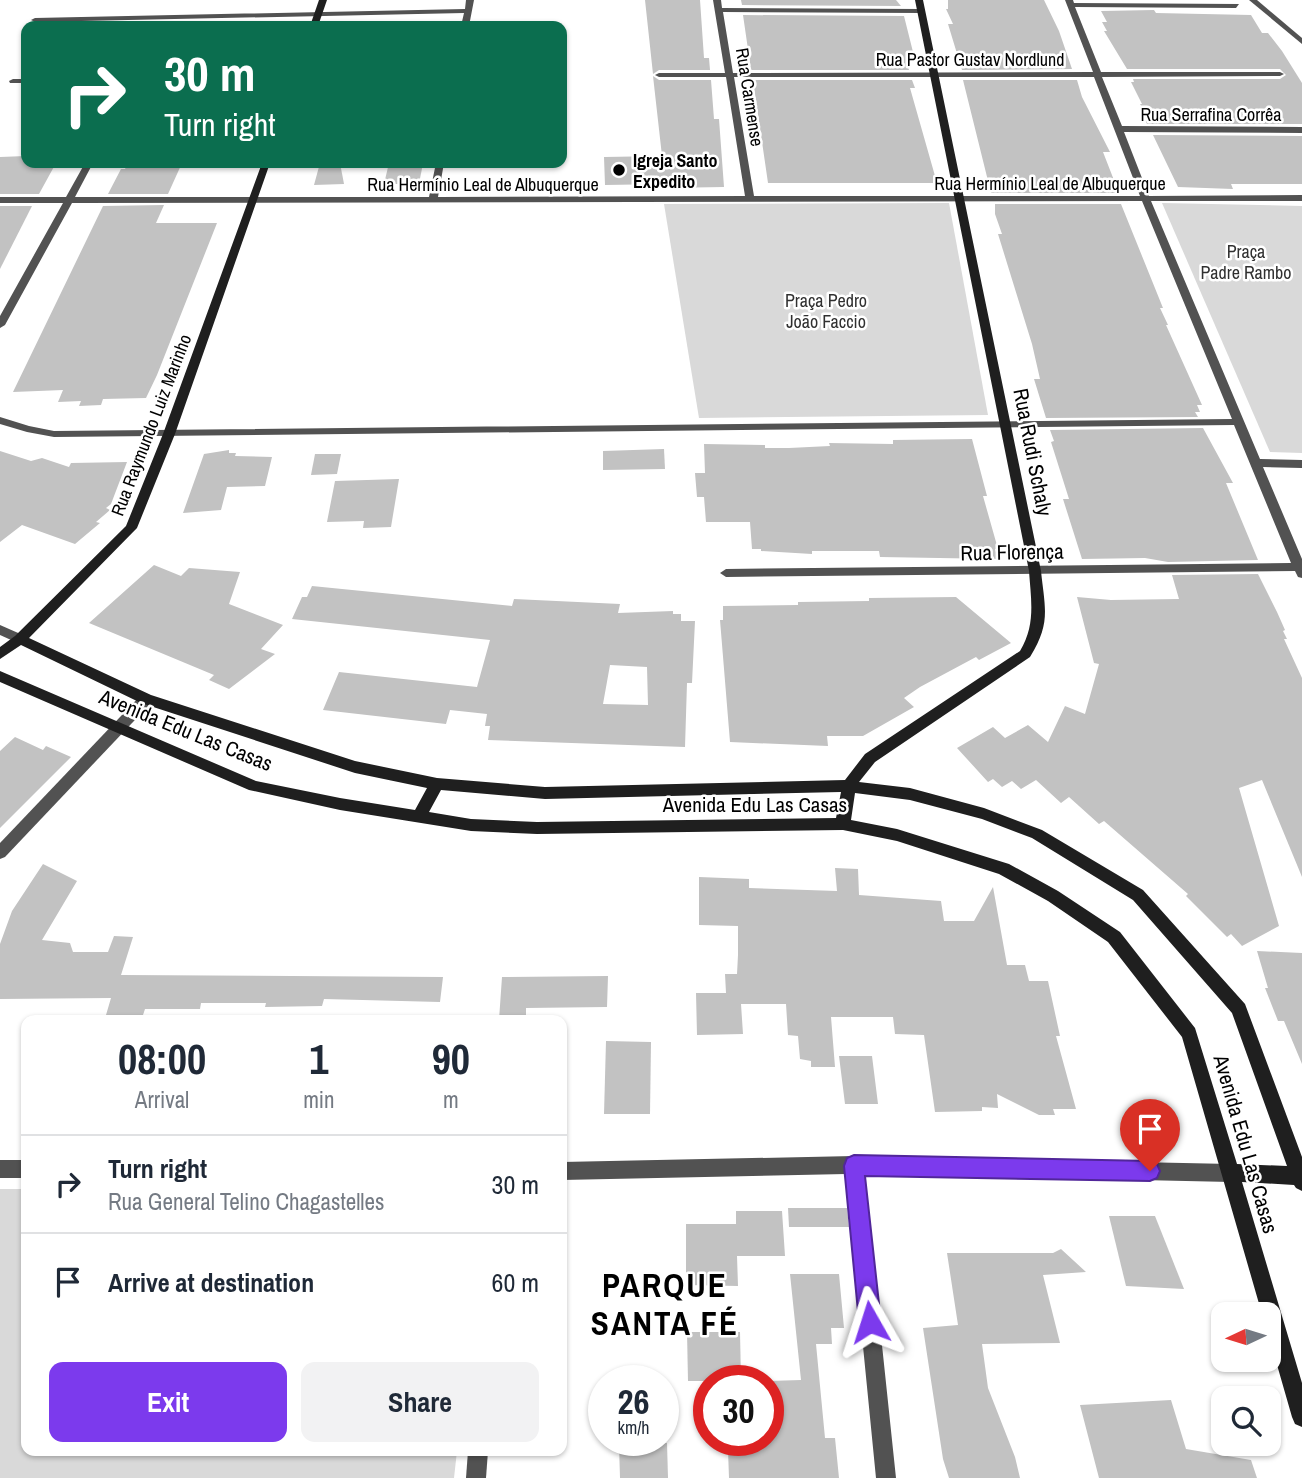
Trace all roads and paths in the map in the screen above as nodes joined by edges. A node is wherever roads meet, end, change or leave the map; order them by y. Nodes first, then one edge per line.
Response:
1 (323, 0) edge
2 (470, 0) edge
3 (717, 0) edge
4 (1253, 0) edge
5 (1071, 3) edge
6 (920, 6) edge
7 (1236, 6) dead end
8 (719, 10) junction
9 (468, 11) junction
10 (318, 14) junction
11 (35, 20) dead end
12 (316, 21) edge
13 (466, 21) edge
14 (1302, 42) edge
15 (1100, 74) junction
16 (1280, 74) dead end
17 (659, 75) dead end
18 (731, 75) junction
19 (933, 75) junction
20 (21, 80) edge
21 (13, 81) dead end
22 (1121, 129) junction
23 (1302, 130) edge
24 (86, 168) edge
25 (264, 168) edge
26 (439, 168) edge
27 (1145, 198) junction
28 (1302, 198) edge
29 (253, 199) junction
30 (959, 199) junction
31 (0, 200) edge
32 (69, 200) junction
33 (433, 200) junction
34 (750, 200) junction
35 (0, 325) edge
36 (0, 420) edge
37 (1240, 422) junction
38 (1007, 425) junction
39 (169, 434) junction
40 (1257, 463) junction
41 (1302, 464) edge
42 (1035, 571) junction
43 (1301, 571) edge
44 (726, 573) dead end
45 (0, 630) edge
46 (20, 639) junction
47 (0, 654) edge
48 (0, 676) edge
49 (146, 699) junction
50 (120, 729) junction
51 (437, 784) junction
52 (849, 786) junction
53 (418, 818) junction
54 (843, 824) junction
55 (0, 853) edge
56 (854, 1166) junction
57 (0, 1169) edge
58 (21, 1169) edge
59 (567, 1171) edge
60 (1231, 1173) junction
61 (1301, 1177) edge
62 (1302, 1417) edge
63 (477, 1456) edge
64 (475, 1478) edge
65 (886, 1478) edge

1 - 10 street
2 - 9 street
3 - 8 street, Rua Carmense
4 - 14 street
5 - 7 street
5 - 15 street
6 - 8 street
6 - 19 street, Rua Rudi Schaly
8 - 18 street, Rua Carmense
9 - 10 street
9 - 13 street
10 - 11 street
10 - 12 street
15 - 16 street, Rua Pastor Gustav Nordlund
15 - 19 street, Rua Pastor Gustav Nordlund
15 - 22 street
17 - 18 street, Rua Pastor Gustav Nordlund
18 - 19 street, Rua Pastor Gustav Nordlund
18 - 34 street, Rua Carmense
19 - 30 street, Rua Rudi Schaly
20 - 21 street
22 - 23 street, Rua Serrafina Corrêa
22 - 27 street
24 - 32 street
25 - 29 street, Rua Raymundo Luiz Marinho
26 - 33 street
27 - 28 street, Rua Hermínio Leal de Albuquerque
27 - 30 street, Rua Hermínio Leal de Albuquerque
27 - 37 street
29 - 32 street, Rua Hermínio Leal de Albuquerque
29 - 33 street, Rua Hermínio Leal de Albuquerque
29 - 39 street, Rua Raymundo Luiz Marinho
30 - 34 street, Rua Hermínio Leal de Albuquerque
30 - 38 street, Rua Rudi Schaly
31 - 32 street, Rua Hermínio Leal de Albuquerque
32 - 35 street
33 - 34 street, Rua Hermínio Leal de Albuquerque
36 - 39 street
37 - 38 street
37 - 40 street
38 - 39 street
38 - 42 street, Rua Rudi Schaly
39 - 46 street, Rua Raymundo Luiz Marinho
40 - 41 street
40 - 43 street
42 - 43 street, Rua Florença
42 - 44 street, Rua Florença
42 - 52 street, Rua Rudi Schaly
45 - 46 street, Avenida Edu Las Casas
46 - 47 street, Rua Raymundo Luiz Marinho
46 - 49 street, Avenida Edu Las Casas
48 - 50 street, Avenida Edu Las Casas
49 - 50 street
49 - 51 street, Avenida Edu Las Casas
50 - 53 street, Avenida Edu Las Casas
50 - 55 street
51 - 52 street, Avenida Edu Las Casas
51 - 53 street
52 - 54 street, Rua Rudi Schaly
52 - 61 street, Avenida Edu Las Casas
53 - 54 street, Avenida Edu Las Casas
54 - 60 street, Avenida Edu Las Casas
56 - 59 street
56 - 60 street
56 - 65 street
57 - 58 street
60 - 61 street
60 - 62 street, Avenida Edu Las Casas
63 - 64 street

